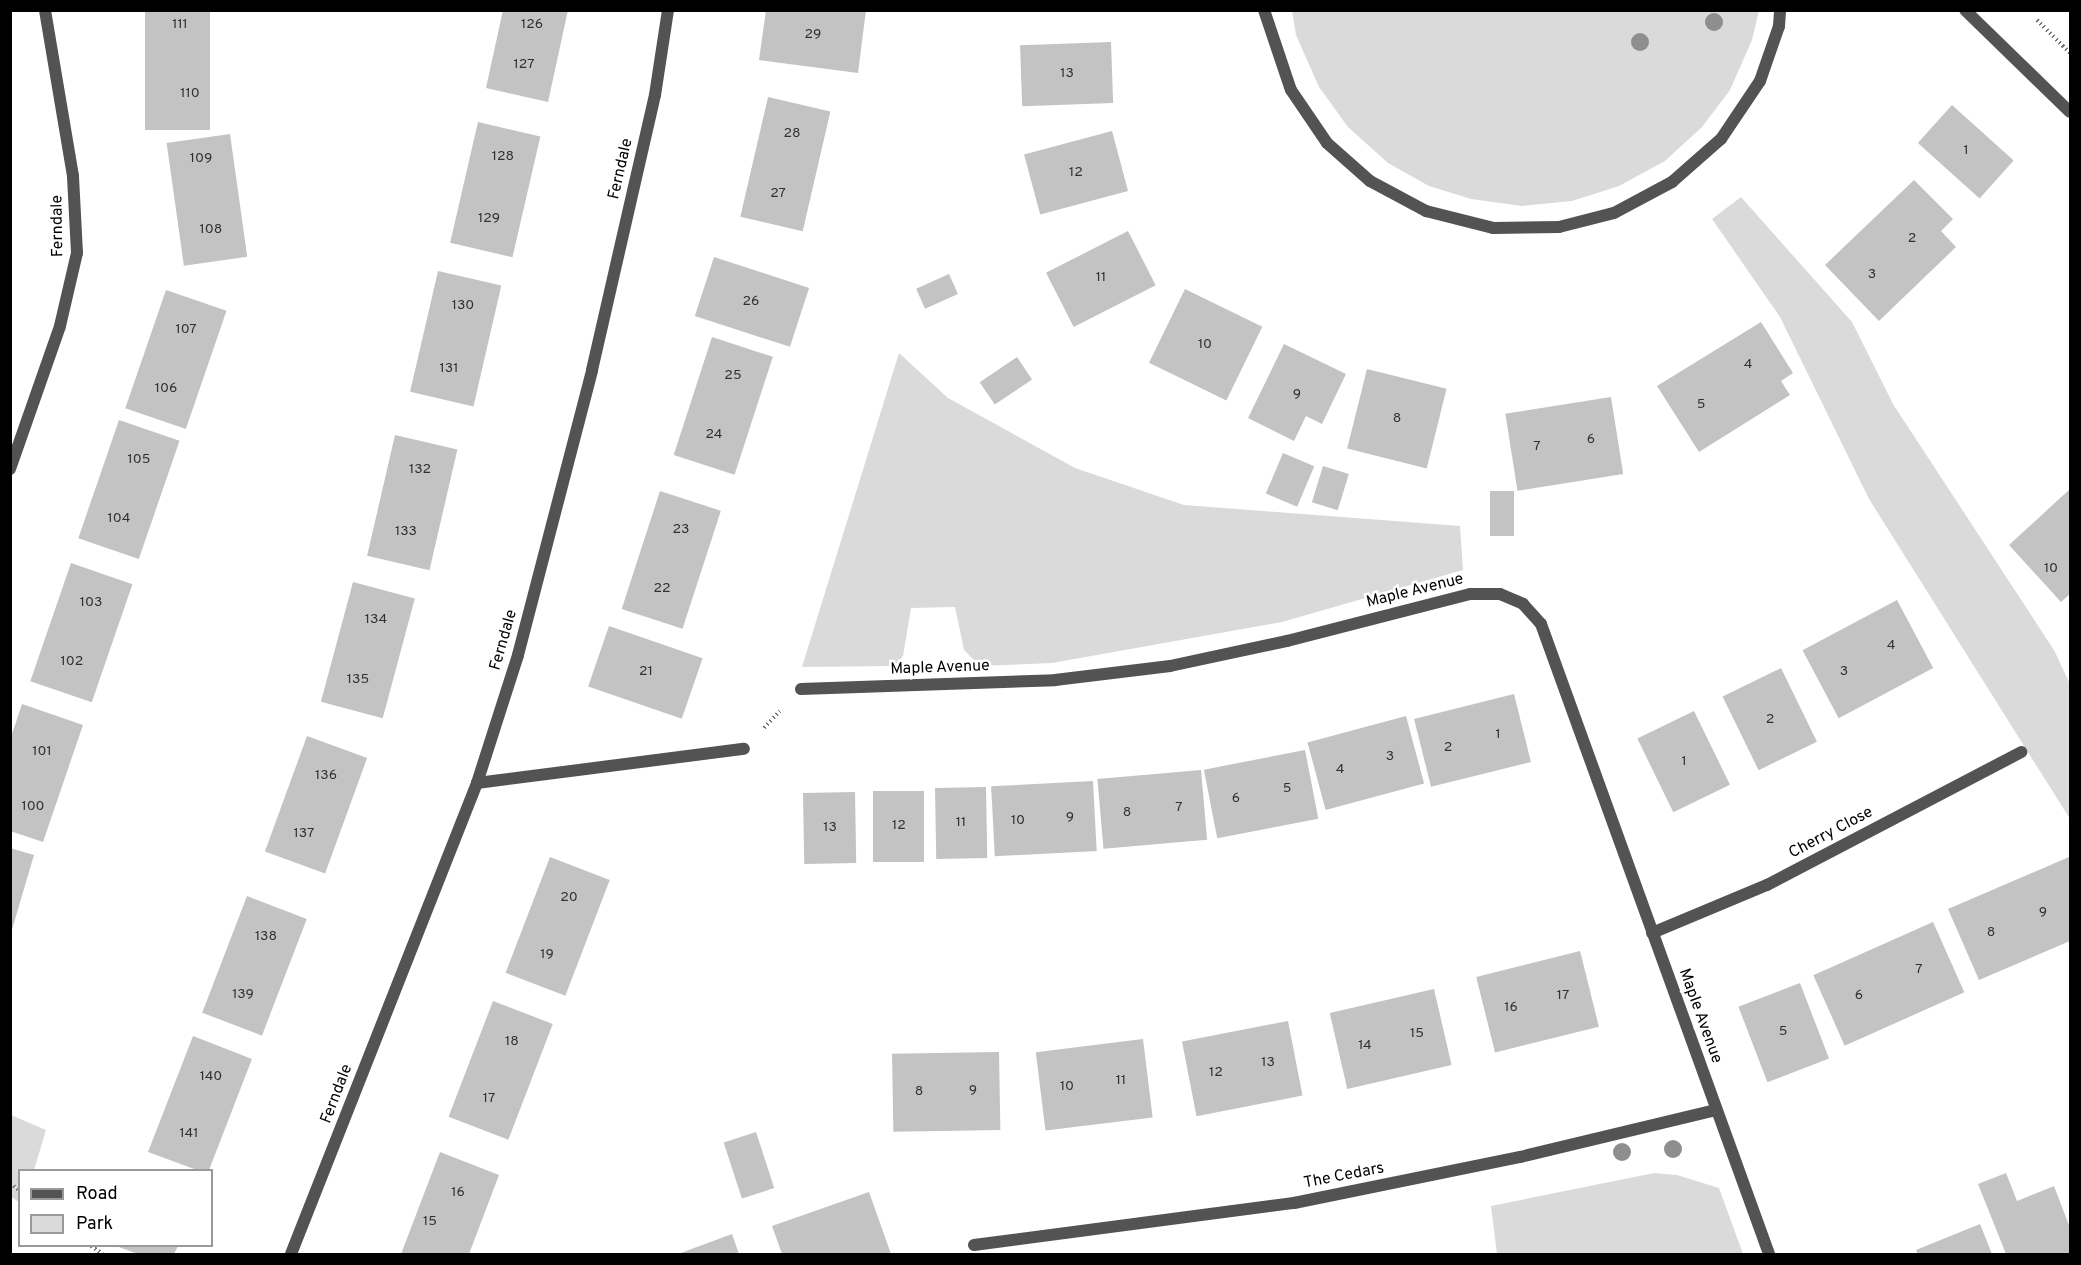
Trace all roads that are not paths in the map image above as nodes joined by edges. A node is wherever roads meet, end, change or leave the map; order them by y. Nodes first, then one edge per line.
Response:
1 (45, 10) edge
2 (668, 10) edge
3 (1264, 10) edge
4 (1780, 10) edge
5 (1973, 13) edge
6 (2070, 112) edge
7 (10, 469) edge
8 (801, 689) road end
9 (744, 749) road end
10 (2021, 752) dead end
11 (477, 783) junction
12 (1652, 933) junction
13 (1716, 1110) junction
14 (974, 1245) dead end
15 (291, 1254) edge
16 (1769, 1254) edge

1 - 7 street, Ferndale
2 - 11 street, Ferndale
3 - 4 street
5 - 6 street
8 - 12 street, Maple Avenue
9 - 11 street
10 - 12 street, Cherry Close
11 - 15 street, Ferndale
12 - 13 street, Maple Avenue
13 - 14 street, The Cedars
13 - 16 street, Maple Avenue

